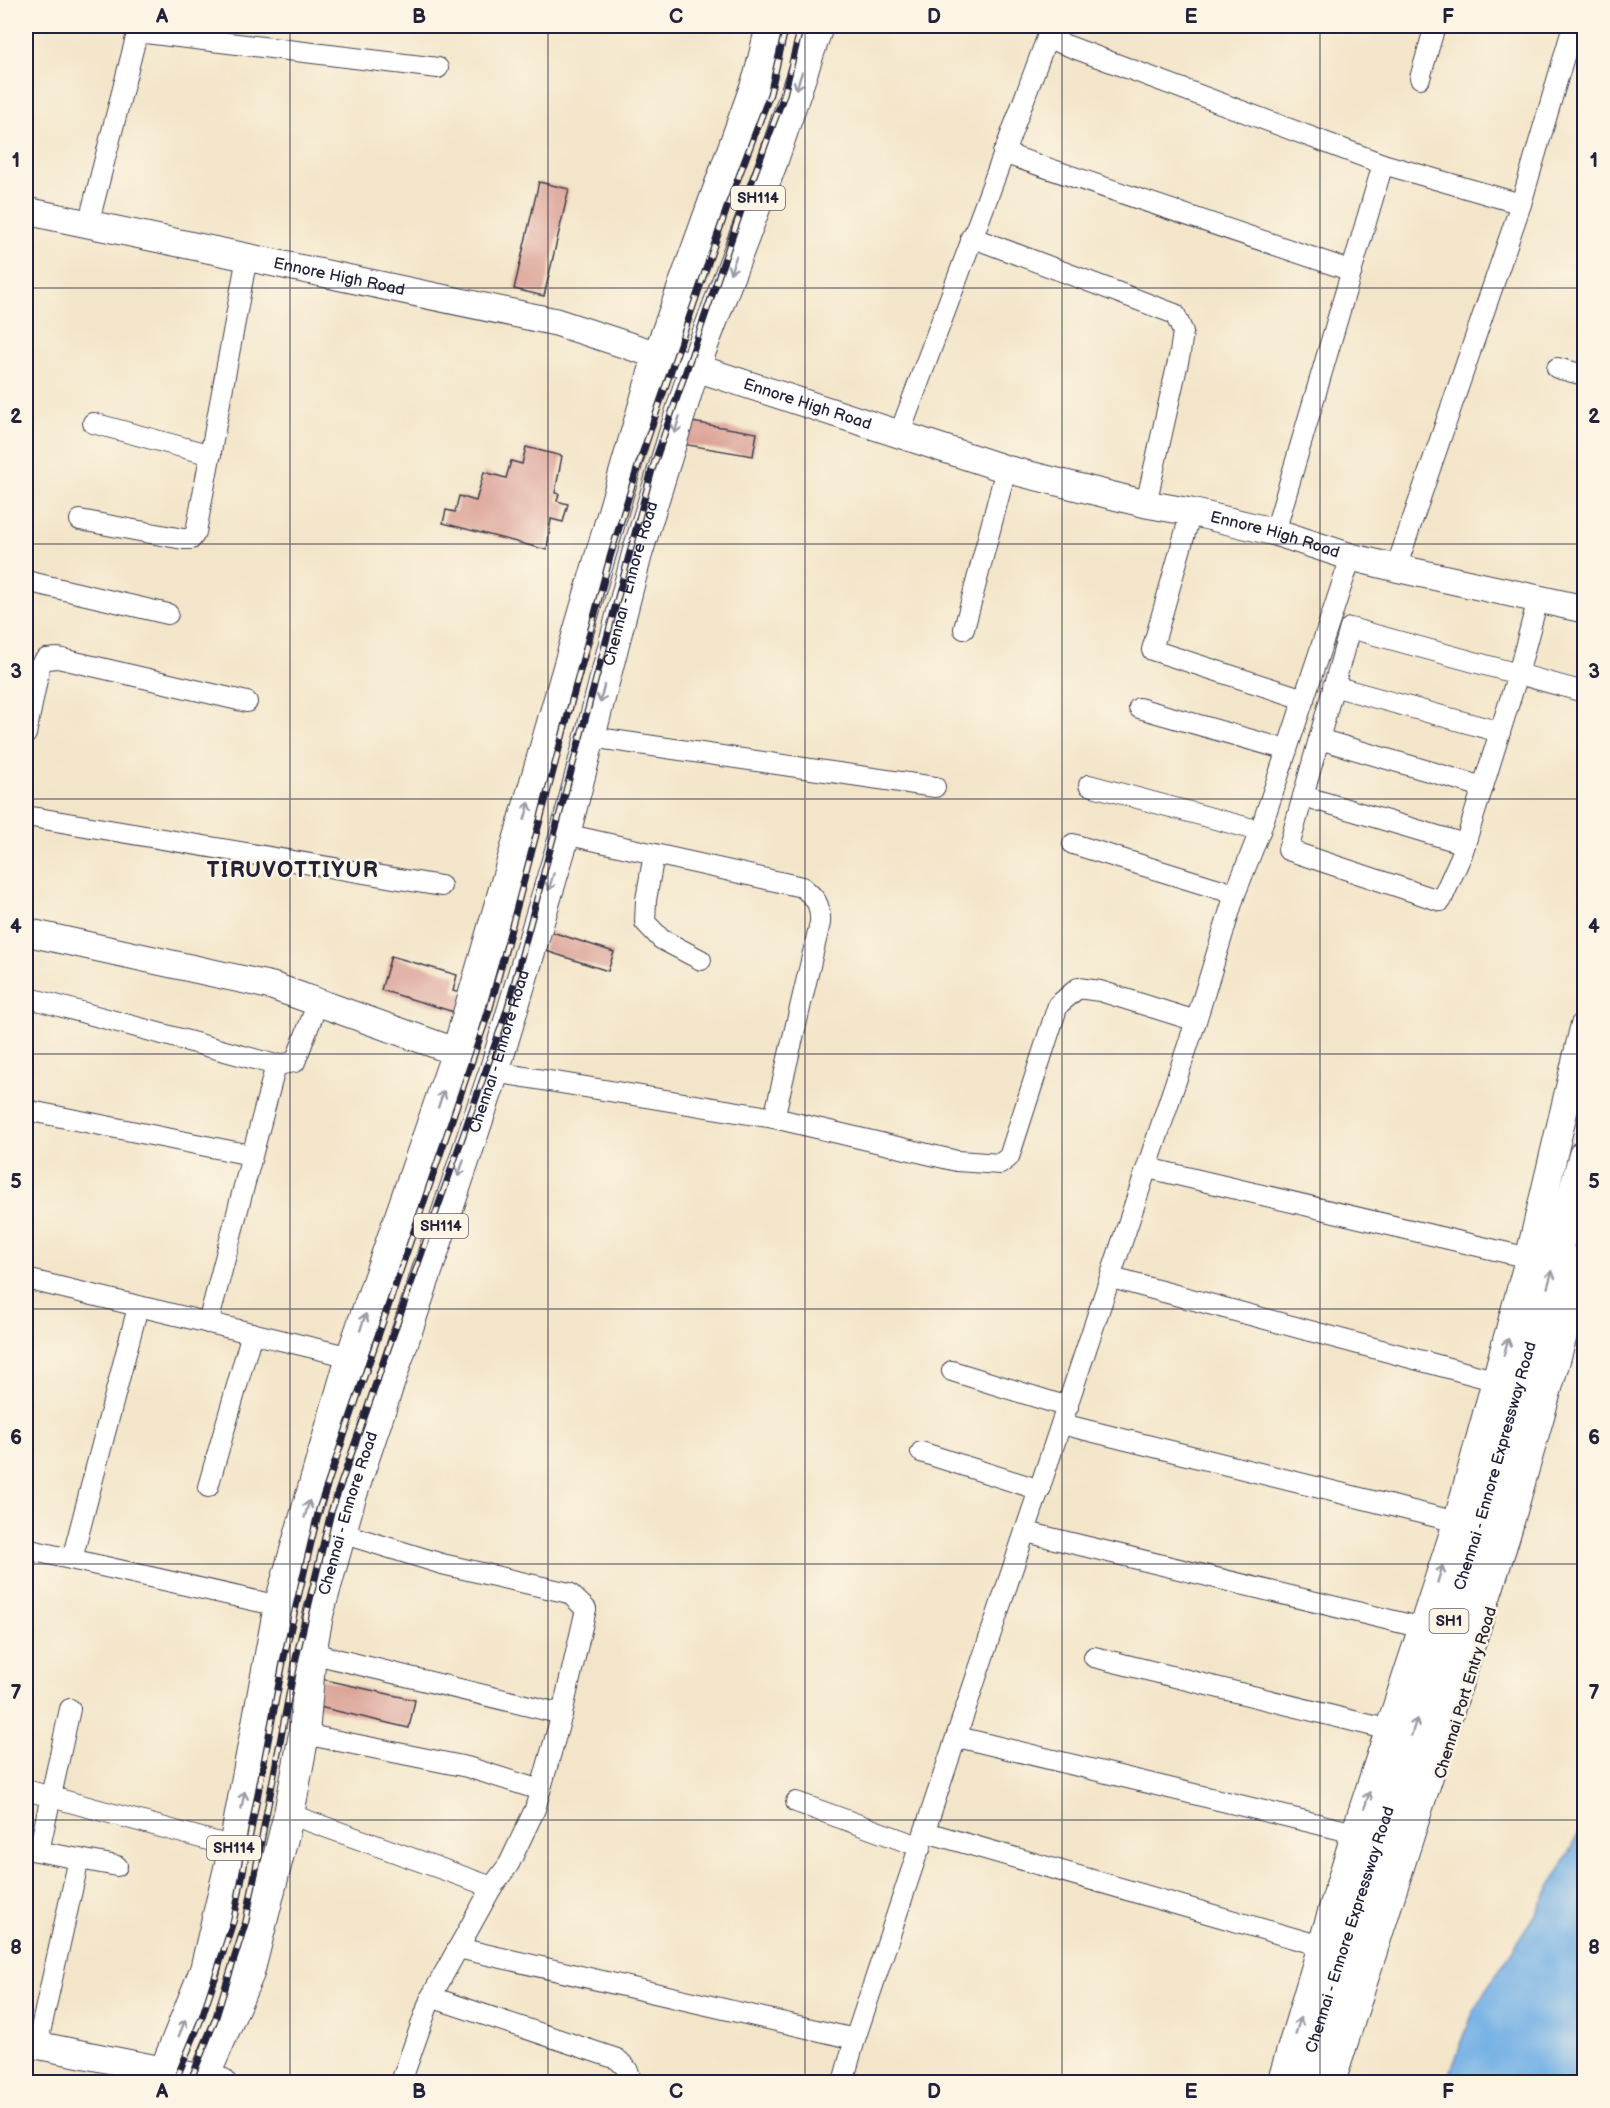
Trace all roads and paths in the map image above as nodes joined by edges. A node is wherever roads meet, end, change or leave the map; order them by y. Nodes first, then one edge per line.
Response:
1 (771, 26) edge
2 (818, 26) edge
3 (1435, 26) edge
4 (1573, 26) edge
5 (138, 29) edge
6 (1049, 32) edge
7 (438, 68) dead end
8 (1420, 78) dead end
9 (1004, 153) junction
10 (1383, 164) junction
11 (1521, 204) junction
12 (26, 211) edge
13 (88, 225) junction
14 (971, 237) junction
15 (247, 257) junction
16 (1352, 271) junction
17 (658, 356) junction
18 (1557, 368) dead end
19 (694, 369) junction
20 (1584, 375) edge
21 (93, 423) dead end
22 (898, 435) junction
23 (210, 455) junction
24 (1006, 469) junction
25 (1146, 504) junction
26 (1191, 512) junction
27 (80, 520) dead end
28 (1275, 532) junction
29 (1352, 557) junction
30 (1396, 568) junction
31 (26, 581) edge
32 (1538, 599) junction
33 (1584, 609) edge
34 (168, 615) dead end
35 (964, 630) dead end
36 (1518, 674) junction
37 (1333, 686) junction
38 (1584, 692) edge
39 (1304, 699) junction
40 (247, 702) dead end
41 (1139, 708) dead end
42 (26, 723) edge
43 (1500, 732) junction
44 (591, 737) junction
45 (1319, 739) junction
46 (1287, 750) junction
47 (1089, 785) dead end
48 (935, 787) dead end
49 (1483, 787) junction
50 (1303, 796) junction
51 (26, 816) edge
52 (1260, 831) junction
53 (565, 834) junction
54 (1073, 844) dead end
55 (1465, 844) junction
56 (654, 854) junction
57 (441, 886) dead end
58 (1235, 894) junction
59 (26, 932) edge
60 (701, 960) dead end
61 (26, 997) edge
62 (318, 1002) junction
63 (1196, 1022) junction
64 (1584, 1026) edge
65 (457, 1052) junction
66 (276, 1065) junction
67 (494, 1072) junction
68 (26, 1110) edge
69 (774, 1118) junction
70 (251, 1155) junction
71 (1584, 1155) edge
72 (1148, 1168) junction
73 (1529, 1258) junction
74 (1584, 1258) edge
75 (1112, 1278) junction
76 (26, 1279) edge
77 (1584, 1304) edge
78 (138, 1307) junction
79 (208, 1323) junction
80 (252, 1333) junction
81 (351, 1357) junction
82 (952, 1371) dead end
83 (1497, 1381) junction
84 (1065, 1415) junction
85 (921, 1452) dead end
86 (208, 1487) dead end
87 (1040, 1490) junction
88 (1457, 1522) junction
89 (1026, 1532) junction
90 (299, 1539) junction
91 (338, 1542) junction
92 (26, 1549) edge
93 (72, 1559) junction
94 (279, 1606) junction
95 (1423, 1628) junction
96 (311, 1653) junction
97 (1094, 1657) dead end
98 (70, 1709) dead end
99 (562, 1714) junction
100 (1390, 1730) junction
101 (304, 1734) junction
102 (958, 1737) junction
103 (26, 1790) edge
104 (540, 1790) junction
105 (49, 1797) junction
106 (796, 1802) dead end
107 (290, 1814) junction
108 (1355, 1833) junction
109 (923, 1840) junction
110 (234, 1847) junction
111 (32, 1850) edge
112 (79, 1859) junction
113 (117, 1866) dead end
114 (492, 1887) junction
115 (1321, 1946) junction
116 (458, 1948) junction
117 (431, 1997) junction
118 (855, 2039) junction
119 (31, 2045) edge
120 (162, 2077) edge
121 (209, 2081) edge
122 (401, 2082) edge
123 (630, 2082) edge
124 (843, 2082) edge
125 (1281, 2082) edge
126 (1301, 2082) edge
127 (1330, 2082) edge
128 (1345, 2082) edge

1 - 17 main road, SH114
2 -> 19 main road, Chennai - Ennore Road / SH114
3 - 8 street
4 - 11 street
5 - 7 street
5 - 13 street
6 - 9 street
6 - 10 street
9 - 14 street
9 - 16 street
10 - 11 street
10 - 16 street
11 - 30 street
12 - 13 street, Ennore High Road
13 - 15 street, Ennore High Road
14 - 22 street
14 - 25 street
15 - 17 street, Ennore High Road
15 - 23 street
16 - 28 street
17 - 19 street, Ennore High Road
65 -> 17 main road, SH114
18 - 20 street
19 - 22 street, Ennore High Road
19 -> 44 main road, Chennai - Ennore Road / SH114
21 - 23 street
22 - 24 street, Ennore High Road
23 - 27 street
24 - 25 street, Ennore High Road
24 - 35 street
25 - 26 street, Ennore High Road
26 - 28 street, Ennore High Road
26 - 39 street
28 - 29 street, Ennore High Road
29 - 30 street, Ennore High Road
29 - 39 street
30 - 32 street, Ennore High Road
31 - 34 street
32 - 33 street, Ennore High Road
32 - 36 street
36 - 37 street
36 - 38 street
36 - 43 street
37 - 43 street
37 - 45 street
39 - 46 street
40 - 42 street
41 - 46 street
43 - 49 street
44 - 48 street
44 - 53 main road, Chennai - Ennore Road / SH114
45 - 49 street
45 - 50 street
46 - 52 street
47 - 52 street
49 - 55 street
50 - 55 street
50 - 55 street
51 - 57 street
52 - 58 street
53 - 56 street
53 -> 67 main road, Chennai - Ennore Road / SH114
54 - 58 street
56 - 60 street
56 - 69 street
58 - 63 street
59 - 62 street
61 - 66 street
62 - 65 street
62 - 66 street
63 - 69 street
63 - 72 street
64 - 73 street
81 -> 65 main road, SH114
66 - 70 street
67 - 69 street
67 -> 91 main road, Chennai - Ennore Road / SH114
68 - 70 street
70 - 79 street
126 -> 71 main road, Chennai - Ennore Expressway Road / SH1
72 - 73 street
72 - 75 street
83 -> 73 street
74 - 127 main road, Chennai - Ennore Expressway Road / SH1
75 - 83 street
75 - 84 street
76 - 78 street
77 - 128 street, Chennai Port Entry Road
78 - 79 street
78 - 93 street
79 - 80 street
80 - 81 street
80 - 86 street
90 -> 81 main road, SH114
82 - 84 street
83 - 88 street
84 - 87 street
84 - 88 street
85 - 87 street
87 - 89 street
95 -> 88 street
89 - 95 street
89 - 102 street
90 - 91 main road
90 - 94 main road, SH114
91 - 96 main road, Chennai - Ennore Road / SH114
91 - 99 street
92 - 93 street
93 - 94 street
110 -> 94 main road, SH114
95 - 100 street
96 - 99 street
96 - 101 main road, Chennai - Ennore Road / SH114
97 - 100 street
98 - 105 street
99 - 104 street
108 -> 100 street
101 - 104 street
101 - 107 main road, Chennai - Ennore Road / SH114
102 - 108 street
102 - 109 street
103 - 105 street
104 - 114 street
105 - 110 street
105 - 111 street
106 - 109 street
107 - 114 street
107 - 121 main road, Chennai - Ennore Road / SH114
108 - 115 street
109 - 115 street
109 - 118 street
120 -> 110 main road, SH114
111 - 112 street
112 - 113 street
112 - 119 street
114 - 116 street
125 -> 115 street
116 - 117 street
116 - 118 street
117 - 122 street
117 - 123 street
118 - 124 street
119 - 120 street
120 - 121 street

